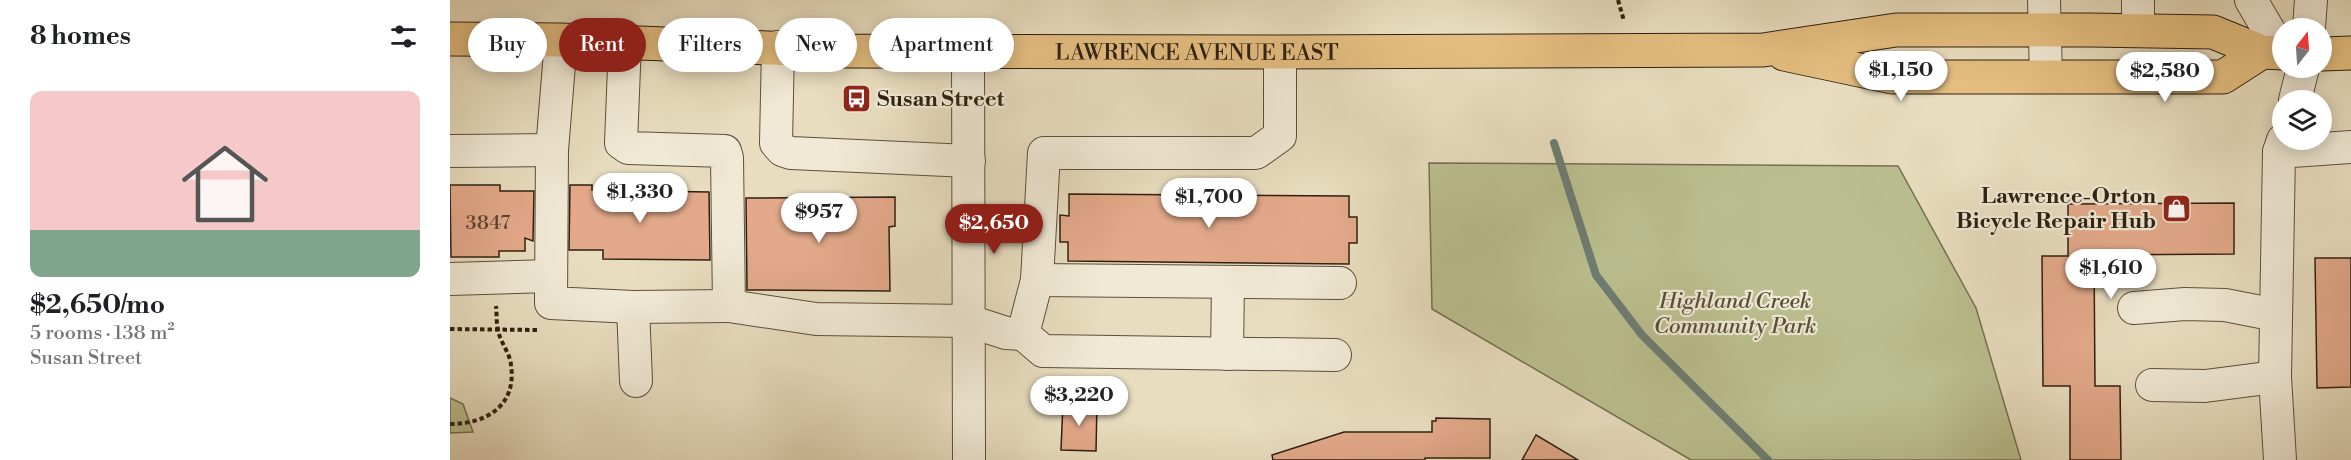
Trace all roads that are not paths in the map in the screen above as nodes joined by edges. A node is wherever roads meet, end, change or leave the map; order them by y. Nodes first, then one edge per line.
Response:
1 (2251, 0) edge
2 (2311, 0) edge
3 (2045, 15) edge
4 (2138, 15) edge
5 (2310, 18) edge
6 (2272, 38) edge
7 (450, 39) edge
8 (559, 40) edge
9 (646, 43) edge
10 (775, 47) edge
11 (1014, 50) edge
12 (1762, 50) junction
13 (1280, 52) junction
14 (2272, 53) edge
15 (2332, 54) edge
16 (2351, 54) edge
17 (2272, 60) edge
18 (559, 64) edge
19 (624, 72) edge
20 (777, 72) edge
21 (968, 72) edge
22 (2046, 77) junction
23 (2332, 147) edge
24 (2351, 147) edge
25 (552, 150) junction
26 (2281, 150) edge
27 (450, 151) edge
28 (969, 161) junction
29 (550, 276) junction
30 (450, 279) edge
31 (1037, 280) junction
32 (1228, 282) junction
33 (1340, 284) dead end
34 (729, 306) junction
35 (633, 307) junction
36 (2134, 308) dead end
37 (2276, 315) junction
38 (969, 321) junction
39 (1023, 334) junction
40 (1227, 354) junction
41 (1335, 355) dead end
42 (2275, 377) junction
43 (636, 381) dead end
44 (2152, 385) dead end
45 (969, 460) edge
46 (2280, 460) edge

1 - 6 street
2 - 5 street
3 - 4 main road, LAWRENCE AVENUE EAST
3 - 12 main road, LAWRENCE AVENUE EAST
3 - 22 street
4 - 14 main road, LAWRENCE AVENUE EAST
7 - 8 main road, LAWRENCE AVENUE EAST
9 - 10 main road, LAWRENCE AVENUE EAST
11 - 13 main road, LAWRENCE AVENUE EAST
12 - 13 main road, LAWRENCE AVENUE EAST
12 - 22 main road, LAWRENCE AVENUE EAST
13 - 31 street
15 - 16 main road
17 - 22 main road, LAWRENCE AVENUE EAST
18 - 25 street
19 - 34 street
20 - 28 street
21 - 28 street
23 - 24 street
25 - 27 street
25 - 29 street
26 - 37 street
28 - 38 street
29 - 30 street
29 - 35 street
31 - 32 street
31 - 39 street
32 - 33 street
32 - 40 street
34 - 35 street
34 - 38 street
35 - 43 street
36 - 37 street
37 - 42 street
38 - 39 street
38 - 45 street
39 - 40 street
40 - 41 street
42 - 44 street
42 - 46 street

